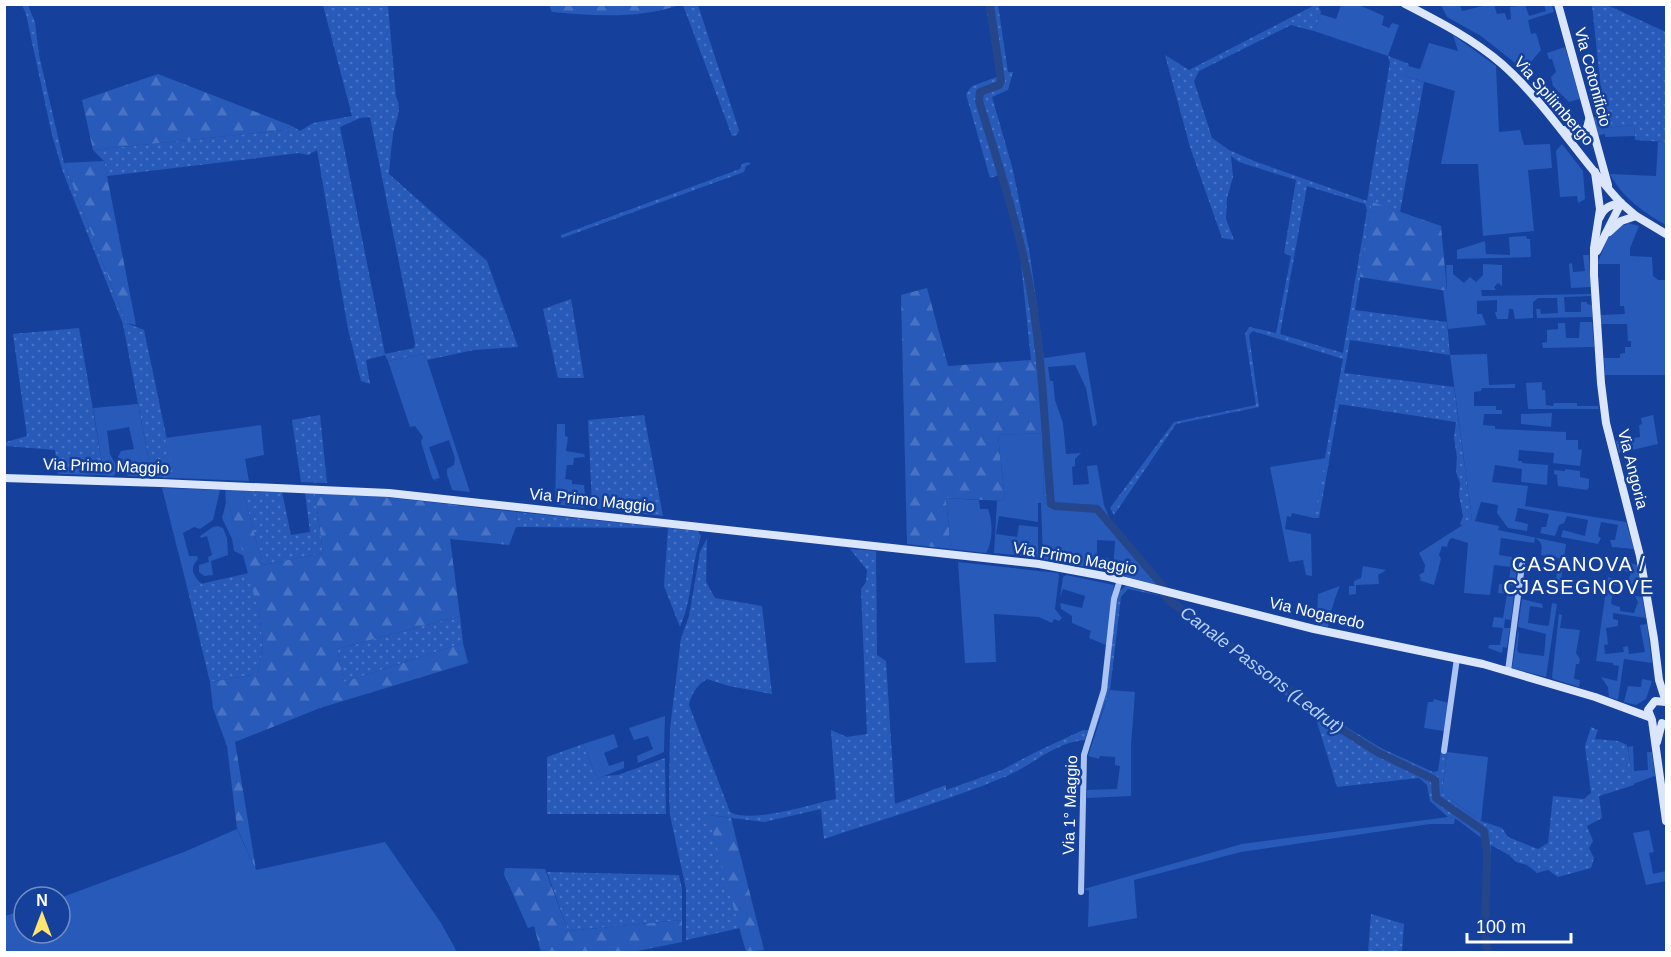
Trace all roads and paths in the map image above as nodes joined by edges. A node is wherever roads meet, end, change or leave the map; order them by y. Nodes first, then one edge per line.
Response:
1 (1405, 4) edge
2 (1558, 4) edge
3 (1589, 117) junction
4 (1563, 130) junction
5 (1595, 172) junction
6 (1610, 191) junction
7 (1621, 203) junction
8 (1636, 216) junction
9 (1599, 218) junction
10 (1666, 234) edge
11 (1605, 236) junction
12 (1594, 263) junction
13 (4, 478) edge
14 (1522, 565) dead end
15 (1120, 580) junction
16 (1166, 592) joint
17 (1457, 658) junction
18 (1508, 671) junction
19 (1659, 680) junction
20 (1666, 702) edge
21 (1650, 705) junction
22 (1626, 708) junction
23 (1650, 719) junction
24 (1665, 722) edge
25 (1656, 748) junction
26 (1444, 751) dead end
27 (1666, 821) edge
28 (1081, 891) dead end

1 - 4 street, Via Spilimbergo
2 - 3 street, Via Cotonificio
3 - 4 street, Via Cotonificio
3 - 6 street, Via Cotonificio
4 - 5 street, Via Spilimbergo
5 - 6 street, Via Spilimbergo
5 - 9 street, Via Angoria
6 - 7 street, Via Spilimbergo
7 - 8 street, Via Spilimbergo
7 - 9 street
7 - 11 street, Via Angoria
8 - 10 street, Via Spilimbergo
8 - 11 street
9 - 12 street, Via Angoria
11 - 12 street, Via Angoria
12 - 19 street, Via Angoria
13 - 15 street, Via Primo Maggio
14 - 18 street
15 - 16 street, Via Primo Maggio
15 - 28 street, Via 1° Maggio
16 - 17 street, Via Nogaredo
17 - 18 street, Via Nogaredo
17 - 26 street
18 - 22 street, Via Nogaredo
19 - 20 street, Via Angoria
19 - 21 street, Via Angoria
20 - 21 street, Via Nogaredo
21 - 22 street, Via Nogaredo
21 - 23 street, Via Angoria
22 - 23 street, Via Nogaredo
23 - 24 street, Via Nogaredo
23 - 25 street
24 - 25 street
25 - 27 street

